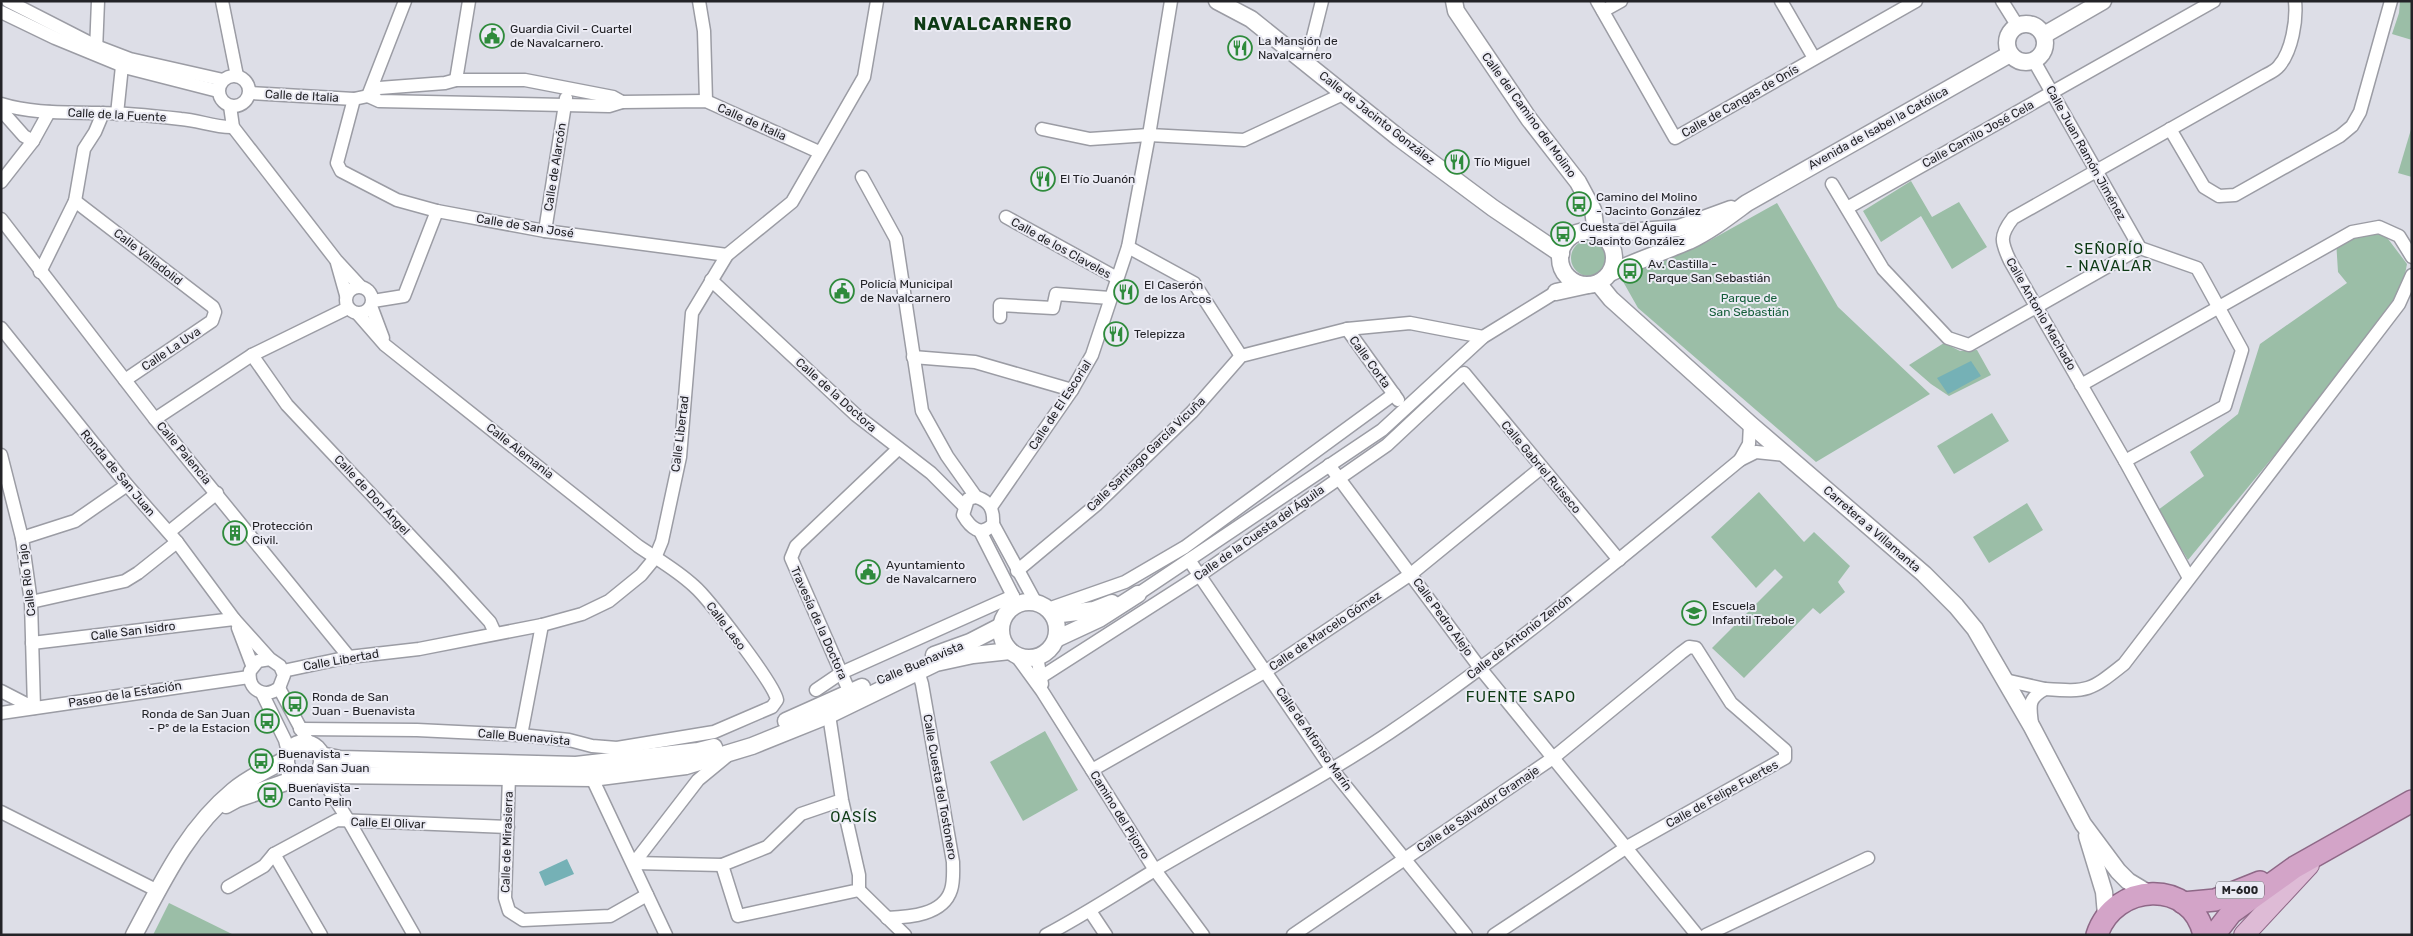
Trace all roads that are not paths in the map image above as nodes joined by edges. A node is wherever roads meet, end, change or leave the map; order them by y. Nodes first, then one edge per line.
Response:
1 (8, 1) edge
2 (98, 1) edge
3 (222, 1) edge
4 (404, 1) edge
5 (469, 1) edge
6 (699, 1) edge
7 (877, 1) edge
8 (1171, 1) edge
9 (1217, 1) edge
10 (1322, 1) edge
11 (1454, 1) edge
12 (1621, 1) edge
13 (1781, 1) edge
14 (1916, 1) edge
15 (2002, 1) edge
16 (2103, 1) edge
17 (2214, 1) edge
18 (2295, 1) edge
19 (2392, 1) edge
20 (1600, 6) edge
21 (1, 12) edge
22 (2017, 26) junction
23 (2044, 35) junction
24 (96, 51) junction
25 (2010, 54) junction
26 (1814, 58) junction
27 (1307, 61) junction
28 (2034, 61) junction
29 (122, 66) junction
30 (237, 76) junction
31 (450, 81) junction
32 (221, 86) junction
33 (568, 87) junction
34 (2053, 92) junction
35 (250, 93) junction
36 (1343, 94) junction
37 (368, 96) junction
38 (354, 99) junction
39 (706, 101) junction
40 (445, 102) junction
41 (622, 102) junction
42 (1, 104) edge
43 (565, 104) junction
44 (230, 106) junction
45 (1, 110) edge
46 (49, 112) junction
47 (103, 113) junction
48 (117, 114) junction
49 (234, 127) junction
50 (1042, 129) dead end
51 (2170, 129) junction
52 (1149, 135) junction
53 (33, 141) junction
54 (819, 152) junction
55 (2096, 170) junction
56 (862, 177) dead end
57 (1, 182) edge
58 (1832, 184) dead end
59 (75, 200) junction
60 (1747, 203) junction
61 (1847, 208) junction
62 (437, 211) junction
63 (1006, 217) dead end
64 (1, 219) edge
65 (545, 231) junction
66 (1598, 233) junction
67 (1128, 247) junction
68 (2140, 248) junction
69 (1560, 254) junction
70 (727, 256) junction
71 (2412, 257) edge
72 (336, 260) junction
73 (40, 272) junction
74 (1564, 272) junction
75 (2412, 275) edge
76 (1117, 278) junction
77 (710, 280) junction
78 (1599, 281) junction
79 (360, 286) junction
80 (1556, 292) junction
81 (346, 295) junction
82 (1110, 298) junction
83 (372, 304) junction
84 (1000, 305) dead end
85 (2037, 308) junction
86 (2220, 308) junction
87 (353, 311) junction
88 (215, 317) joint
89 (1, 328) edge
90 (1346, 329) junction
91 (1483, 337) junction
92 (385, 346) junction
93 (252, 355) junction
94 (1241, 356) junction
95 (913, 357) junction
96 (1464, 373) joint
97 (125, 380) junction
98 (2082, 385) junction
99 (1072, 390) junction
100 (1394, 394) junction
101 (1404, 407) junction
102 (155, 419) junction
103 (1750, 424) junction
104 (898, 449) junction
105 (1, 455) edge
106 (1788, 455) junction
107 (947, 456) junction
108 (1740, 460) junction
109 (2126, 462) junction
110 (1298, 465) junction
111 (1329, 465) junction
112 (1541, 468) junction
113 (930, 472) junction
114 (1338, 478) junction
115 (1308, 480) junction
116 (127, 485) junction
117 (1262, 492) junction
118 (217, 493) junction
119 (976, 497) junction
120 (1272, 505) junction
121 (964, 506) junction
122 (991, 507) junction
123 (993, 524) junction
124 (1213, 527) junction
125 (980, 531) junction
126 (173, 537) junction
127 (22, 538) junction
128 (1221, 539) junction
129 (655, 558) junction
130 (1189, 560) junction
131 (1619, 560) junction
132 (1017, 571) junction
133 (1411, 574) junction
134 (1200, 575) junction
135 (2189, 578) junction
136 (1131, 591) junction
137 (1014, 601) junction
138 (31, 602) junction
139 (1045, 609) junction
140 (234, 619) junction
141 (542, 625) junction
142 (1001, 626) junction
143 (495, 633) junction
144 (1056, 639) junction
145 (32, 643) junction
146 (1012, 653) junction
147 (349, 657) junction
148 (1037, 657) junction
149 (270, 659) junction
150 (1480, 668) junction
151 (251, 671) junction
152 (283, 671) junction
153 (918, 671) junction
154 (1266, 671) junction
155 (842, 673) junction
156 (1656, 673) joint
157 (1041, 677) junction
158 (2005, 680) junction
159 (279, 688) junction
160 (2045, 689) junction
161 (816, 690) dead end
162 (1, 691) edge
163 (1042, 691) junction
164 (262, 693) junction
165 (850, 693) junction
166 (772, 707) joint
167 (34, 708) junction
168 (1, 713) edge
169 (829, 715) junction
170 (2032, 726) junction
171 (300, 729) junction
172 (521, 735) junction
173 (315, 749) junction
174 (698, 751) junction
175 (729, 754) junction
176 (286, 756) junction
177 (1553, 758) junction
178 (1331, 768) junction
179 (1092, 770) junction
180 (318, 772) junction
181 (509, 776) junction
182 (298, 778) junction
183 (592, 778) junction
184 (842, 800) junction
185 (2412, 801) edge
186 (1, 812) edge
187 (207, 817) junction
188 (350, 822) junction
189 (2083, 824) junction
190 (508, 827) junction
191 (1627, 847) junction
192 (2325, 850) junction
193 (274, 854) junction
194 (1405, 858) junction
195 (1868, 858) dead end
196 (634, 863) junction
197 (722, 865) junction
198 (2295, 867) junction
199 (1155, 870) junction
200 (158, 886) junction
201 (228, 887) dead end
202 (859, 890) junction
203 (2148, 893) junction
204 (648, 896) junction
205 (2183, 904) junction
206 (1090, 911) junction
207 (2106, 915) junction
208 (887, 918) junction
209 (134, 935) edge
210 (321, 935) edge
211 (414, 935) edge
212 (666, 935) edge
213 (905, 935) edge
214 (1046, 935) edge
215 (1106, 935) edge
216 (1202, 935) edge
217 (1293, 935) edge
218 (1466, 935) edge
219 (1494, 935) edge
220 (1697, 935) edge
221 (1706, 935) edge
222 (2097, 935) edge
223 (2204, 935) edge
224 (2214, 935) edge
225 (2244, 935) edge

1 - 24 street
2 - 24 street
3 - 30 street
4 - 37 street
5 - 31 street
6 - 39 street
7 - 54 street, Calle Libertad
8 - 52 street, Calle de El Escorial
9 - 27 street, Calle de Jacinto González
10 - 27 street
11 - 66 street, Calle del Camino del Molino
12 - 20 street
13 - 26 street
14 - 26 street, Calle de Cangas de Onís
15 - 22 street
16 - 23 street
17 - 34 street, Calle Camilo José Cela
18 - 51 street, Calle Antonio Machado
19 - 51 street
20 - 26 street, Calle de Cangas de Onís
21 - 24 street
22 - 23 street
22 - 25 street
23 - 28 street
24 - 29 street
24 - 32 street
25 - 28 street
25 - 60 street, Avenida de Isabel la Católica
27 - 36 street, Calle de Jacinto González
28 - 34 street, Calle Juan Ramón Jiménez
29 - 32 street
29 - 48 street
30 - 32 street
30 - 35 street
31 - 33 street, Calle de Italia
31 - 37 street, Calle de Italia
31 - 40 street
32 - 44 street
33 - 41 street, Calle de Italia
33 - 43 street
34 - 55 street, Calle Juan Ramón Jiménez
34 - 61 street, Calle Camilo José Cela
35 - 38 street, Calle de Italia
35 - 44 street
36 - 52 street
36 - 69 street, Calle de Jacinto González
37 - 38 street, Calle de Italia
37 - 40 street, Calle de Italia
38 - 62 street, Calle de San José
39 - 41 street, Calle de Italia
39 - 54 street, Calle de Italia
40 - 43 street, Calle de Italia
41 - 43 street, Calle de Italia
42 - 46 street, Calle de la Fuente
43 - 65 street, Calle de Alarcón
44 - 49 street
45 - 53 street
46 - 47 street, Calle de la Fuente
46 - 53 street
47 - 48 street, Calle de la Fuente
47 - 59 street
48 - 49 street, Calle de la Fuente
49 - 72 street
50 - 52 street
51 - 55 street, Calle Antonio Machado
52 - 67 street, Calle de El Escorial
53 - 57 street
54 - 70 street, Calle Libertad
55 - 68 street, Calle Juan Ramón Jiménez
55 - 85 street, Calle Antonio Machado
56 - 95 street
58 - 61 street
59 - 73 street
59 - 88 street, Calle Valladolid
60 - 66 street, Avenida de Isabel la Católica
60 - 78 street, Avenida de Isabel la Católica
61 - 85 street
62 - 65 street, Calle de San José
62 - 83 street
63 - 76 street, Calle de los Claveles
64 - 73 street, Calle Palencia
65 - 70 street, Calle de San José
66 - 69 street
66 - 78 street
67 - 76 street, Calle de El Escorial
67 - 94 street
68 - 85 street
68 - 86 street
69 - 74 street
70 - 77 street, Calle Libertad
71 - 86 street
72 - 79 street
72 - 81 street
73 - 97 street, Calle Palencia
74 - 78 street
74 - 80 street
75 - 135 street
76 - 82 street, Calle de El Escorial
77 - 104 street, Calle de la Doctora
77 - 129 street, Calle Libertad
78 - 80 street, Calle de la Cuesta del Águila
78 - 103 street, Carretera a Villamanta
79 - 81 street
79 - 83 street
80 - 91 street, Calle de la Cuesta del Águila
81 - 87 street
82 - 84 street
82 - 99 street, Calle de El Escorial
83 - 87 street
83 - 92 street
85 - 98 street, Calle Antonio Machado
86 - 98 street
86 - 109 street
87 - 92 street, Calle Alemania
87 - 93 street
88 - 97 street, Calle La Uva
89 - 116 street, Ronda de San Juan
90 - 91 street
90 - 94 street
90 - 100 street, Calle Corta
91 - 101 street, Calle de la Cuesta del Águila
92 - 129 street, Calle Alemania
93 - 102 street
93 - 143 street, Calle de Don Ángel
94 - 132 street, Calle Santiago García Vicuña
95 - 99 street
95 - 107 street
96 - 112 street, Calle Gabriel Ruiseco
96 - 114 street, Calle de la Cuesta del Águila
97 - 102 street, Calle Palencia
98 - 109 street, Calle Antonio Machado
99 - 122 street, Calle de El Escorial
100 - 101 street
100 - 110 street, Calle de la Cuesta del Águila
101 - 111 street, Calle de la Cuesta del Águila
102 - 118 street, Calle Palencia
103 - 106 street, Carretera a Villamanta
103 - 108 street, Calle de Antonio Zenón
104 - 113 street, Calle de la Doctora
104 - 155 street, Travesía de la Doctora
105 - 127 street, Calle Río Tajo
106 - 108 street, Calle de Antonio Zenón
106 - 158 street, Carretera a Villamanta
107 - 113 street
107 - 119 street
108 - 131 street, Calle de Antonio Zenón
109 - 135 street, Calle Antonio Machado
110 - 115 street, Calle de la Cuesta del Águila
110 - 117 street, Calle de la Cuesta del Águila
111 - 114 street, Calle Pedro Alejo
111 - 115 street, Calle de la Cuesta del Águila
112 - 131 street, Calle Gabriel Ruiseco
112 - 133 street, Calle de Marcelo Gómez
113 - 121 street, Calle de la Doctora
114 - 133 street, Calle Pedro Alejo
114 - 134 street, Calle de la Cuesta del Águila
115 - 120 street, Calle de la Cuesta del Águila
116 - 126 street, Ronda de San Juan
116 - 127 street
117 - 120 street, Calle de la Cuesta del Águila
117 - 124 street, Calle de la Cuesta del Águila
118 - 126 street
118 - 147 street, Calle Palencia
119 - 121 street
119 - 122 street
120 - 128 street, Calle de la Cuesta del Águila
121 - 125 street
122 - 123 street
123 - 125 street
123 - 132 street
124 - 128 street, Calle de la Cuesta del Águila
124 - 136 street, Calle de la Cuesta del Águila
125 - 137 street
126 - 138 street
126 - 140 street, Ronda de San Juan
127 - 138 street, Calle Río Tajo
128 - 130 street, Calle de la Cuesta del Águila
129 - 141 street, Calle Libertad
129 - 166 street, Calle Laso
130 - 134 street, Calle de Alfonso Marín
130 - 136 street, Calle de la Cuesta del Águila
131 - 150 street, Calle de Antonio Zenón
132 - 139 street
133 - 150 street, Calle Pedro Alejo
133 - 154 street, Calle de Marcelo Gómez
134 - 154 street, Calle de Alfonso Marín
134 - 157 street, Calle de la Cuesta del Águila
135 - 160 street
136 - 139 street, Calle de la Cuesta del Águila
136 - 144 street, Calle de la Cuesta del Águila
137 - 139 street
137 - 142 street
137 - 155 street, Calle Buenavista
138 - 145 street, Calle Río Tajo
139 - 144 street
140 - 145 street, Calle San Isidro
140 - 149 street, Ronda de San Juan
140 - 151 street, Ronda de San Juan
141 - 143 street, Calle Libertad
141 - 172 street
142 - 146 street
142 - 165 street, Calle Buenavista
143 - 147 street, Calle Libertad
144 - 148 street
145 - 167 street, Calle Río Tajo
146 - 148 street
146 - 153 street, Calle Buenavista
146 - 163 street, Camino del Pijorro
147 - 152 street, Calle Libertad
148 - 157 street, Camino del Pijorro
149 - 151 street
149 - 152 street, Ronda de San Juan
150 - 177 street, Calle Pedro Alejo
150 - 178 street, Calle de Antonio Zenón
151 - 164 street, Ronda de San Juan
151 - 167 street, Paseo de la Estación
152 - 159 street
153 - 169 street, Calle Buenavista
153 - 208 street, Calle Cuesta del Tostonero
154 - 178 street, Calle de Alfonso Marín
154 - 179 street, Calle de Marcelo Gómez
155 - 161 street, Calle Buenavista
155 - 165 street, Travesía de la Doctora
156 - 177 street, Calle de Salvador Gramaje
156 - 191 street, Calle de Felipe Fuertes
157 - 163 street, Camino del Pijorro
158 - 160 street
158 - 170 street, Carretera a Villamanta
159 - 164 street
159 - 171 street
160 - 170 street
162 - 167 street
163 - 179 street, Camino del Pijorro
164 - 176 street, Ronda de San Juan
165 - 174 street, Calle Buenavista
166 - 172 street, Calle Buenavista
167 - 168 street, Paseo de la Estación
169 - 175 street, Calle Buenavista
169 - 184 street
170 - 189 street, Carretera a Villamanta
171 - 172 street, Calle Buenavista
171 - 173 street
173 - 174 street, Calle Buenavista
173 - 176 street
173 - 180 street
174 - 183 street, Calle Buenavista
175 - 183 street, Calle Buenavista
175 - 196 street
176 - 182 street
176 - 187 street
177 - 191 street, Calle Pedro Alejo
177 - 194 street, Calle de Salvador Gramaje
178 - 194 street, Calle de Alfonso Marín
178 - 199 street, Calle de Antonio Zenón
179 - 199 street, Camino del Pijorro
180 - 181 street, Calle Buenavista
180 - 182 street
180 - 188 street
181 - 183 street, Calle Buenavista
181 - 190 street, Calle de Mirasierra
182 - 187 street
183 - 196 street
184 - 197 street
184 - 202 street
185 - 192 highway, M-600
186 - 200 street
187 - 200 street
188 - 190 street, Calle El Olivar
188 - 193 street, Calle El Olivar
188 - 211 street
189 - 203 street
189 - 207 street
190 - 204 street, Calle de Mirasierra
191 - 219 street, Calle de Felipe Fuertes
191 - 220 street, Calle Pedro Alejo
192 - 198 highway, M-600
192 - 225 main road
193 - 201 street, Calle El Olivar
193 - 210 street
194 - 217 street, Calle de Salvador Gramaje
194 - 218 street, Calle de Alfonso Marín
195 - 221 street
196 - 197 street
196 - 204 street
197 - 202 street
198 - 205 highway, M-600
198 - 224 highway, M-600
199 - 206 street, Calle de Antonio Zenón
199 - 216 street, Camino del Pijorro
200 - 209 street
202 - 208 street
203 - 205 highway
203 - 207 highway
204 - 212 street
205 - 223 highway
206 - 214 street, Calle de Antonio Zenón
206 - 215 street
207 - 222 highway
208 - 213 street

